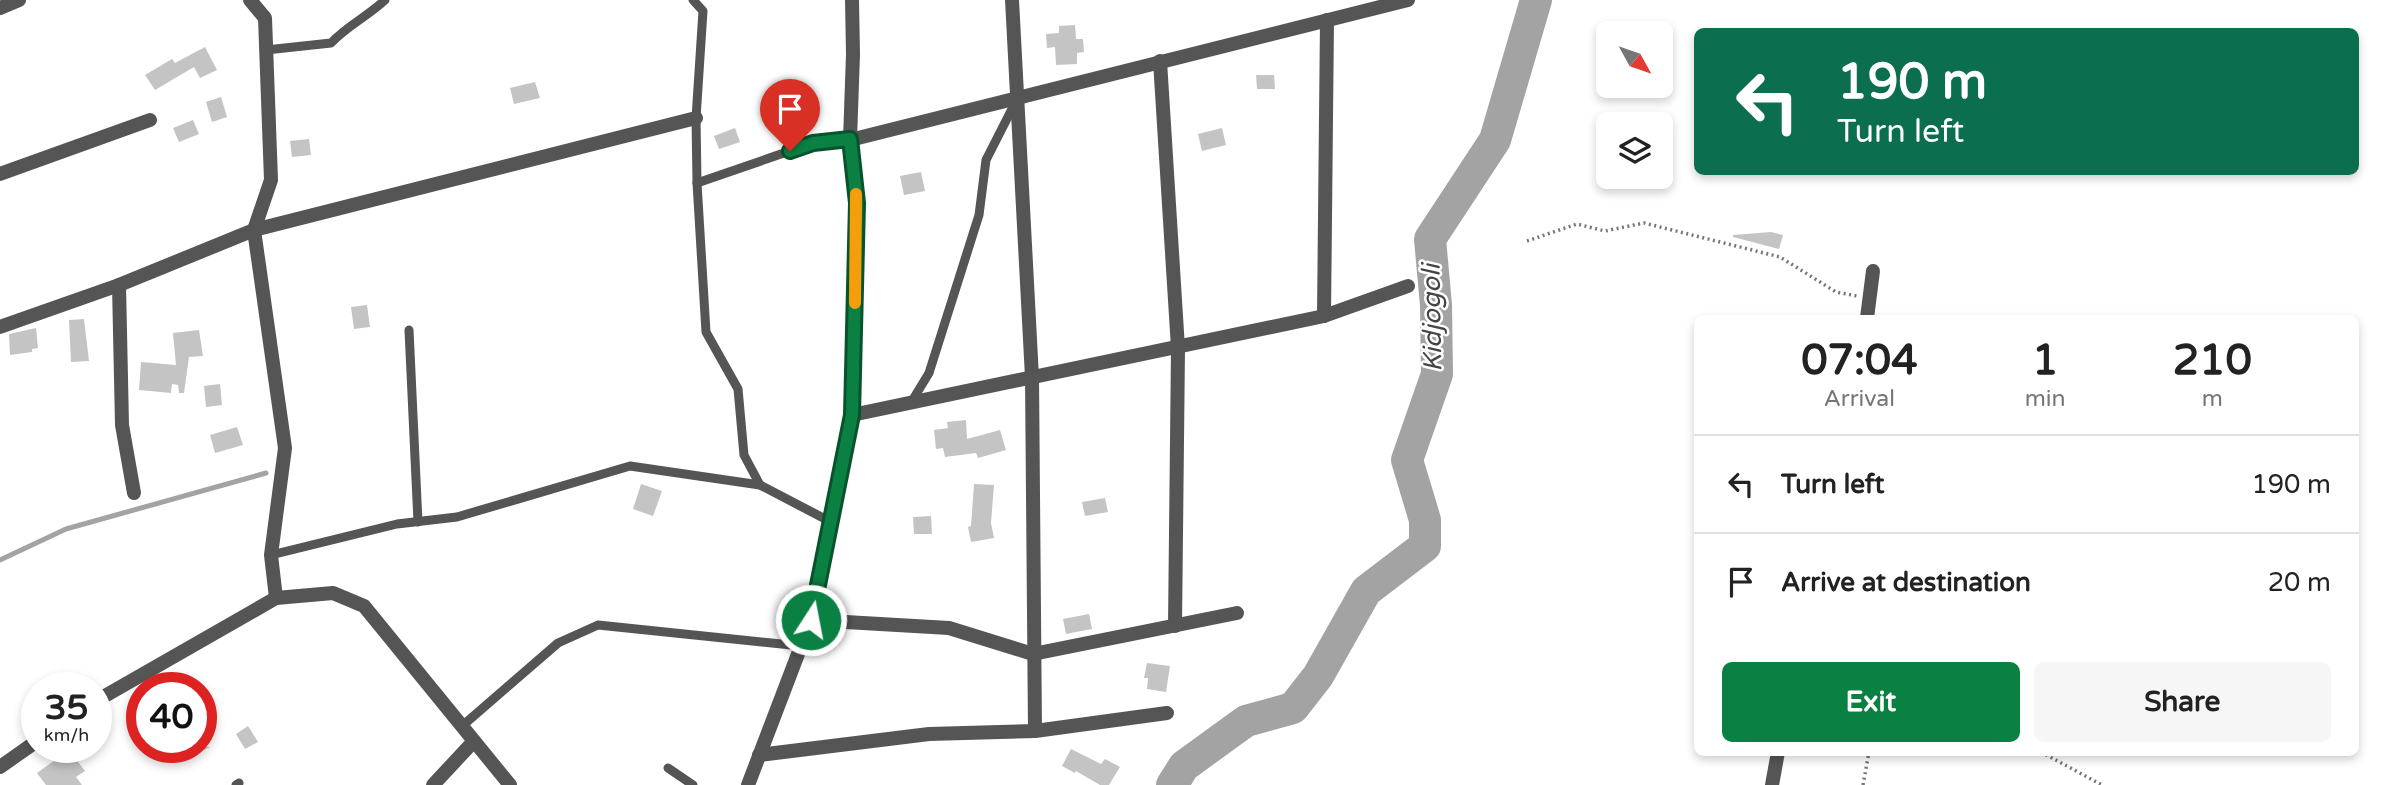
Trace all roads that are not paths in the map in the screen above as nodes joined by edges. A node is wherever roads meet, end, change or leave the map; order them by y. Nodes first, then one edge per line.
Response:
1 (19, 0) edge
2 (250, 0) edge
3 (385, 0) edge
4 (693, 0) edge
5 (699, 0) edge
6 (852, 0) edge
7 (1012, 0) edge
8 (1408, 0) edge
9 (0, 8) edge
10 (703, 11) junction
11 (1327, 20) junction
12 (267, 50) junction
13 (1160, 61) junction
14 (1018, 96) junction
15 (696, 118) junction
16 (150, 120) dead end
17 (850, 139) junction
18 (0, 174) edge
19 (697, 183) junction
20 (254, 230) junction
21 (1873, 271) dead end
22 (119, 285) junction
23 (1408, 286) dead end
24 (1867, 315) edge
25 (1324, 316) junction
26 (0, 327) edge
27 (409, 330) dead end
28 (1178, 348) junction
29 (1032, 377) junction
30 (912, 401) junction
31 (852, 415) junction
32 (760, 485) junction
33 (134, 493) dead end
34 (418, 522) junction
35 (831, 522) junction
36 (271, 555) junction
37 (276, 598) junction
38 (1237, 612) dead end
39 (811, 620) junction
40 (1175, 626) junction
41 (801, 646) junction
42 (1033, 654) junction
43 (112, 692) edge
44 (1167, 713) dead end
45 (461, 727) junction
46 (1035, 731) junction
47 (474, 741) junction
48 (21, 752) edge
49 (759, 755) junction
50 (1777, 756) edge
51 (0, 766) edge
52 (668, 768) dead end
53 (433, 785) edge
54 (510, 785) edge
55 (693, 785) edge
56 (748, 785) edge
57 (1772, 785) edge

1 - 9 street
2 - 12 street
3 - 12 lane
4 - 10 lane
5 - 10 lane
6 - 17 street
7 - 14 street
8 - 11 street
10 - 15 lane
11 - 13 street
11 - 25 street
12 - 20 street
13 - 14 street
13 - 28 street
14 - 17 street
14 - 29 street
14 - 30 lane
15 - 19 lane
15 - 20 street
16 - 18 street
17 - 19 lane
17 - 31 street
19 - 32 lane
20 - 22 street
20 - 36 street
21 - 24 street
22 - 26 street
22 - 33 street
23 - 25 street
25 - 28 street
27 - 34 lane
28 - 29 street
28 - 40 street
29 - 30 street
29 - 42 street
30 - 31 street
31 - 35 street
32 - 34 lane
32 - 35 lane
34 - 36 lane
35 - 39 street
36 - 37 street
37 - 43 street
37 - 45 street
38 - 40 street
39 - 41 street
39 - 42 street
40 - 42 street
41 - 45 lane
41 - 49 street
42 - 46 street
44 - 46 street
45 - 47 street
46 - 49 street
47 - 53 street
47 - 54 street
48 - 51 street
49 - 56 street
50 - 57 street
52 - 55 lane

